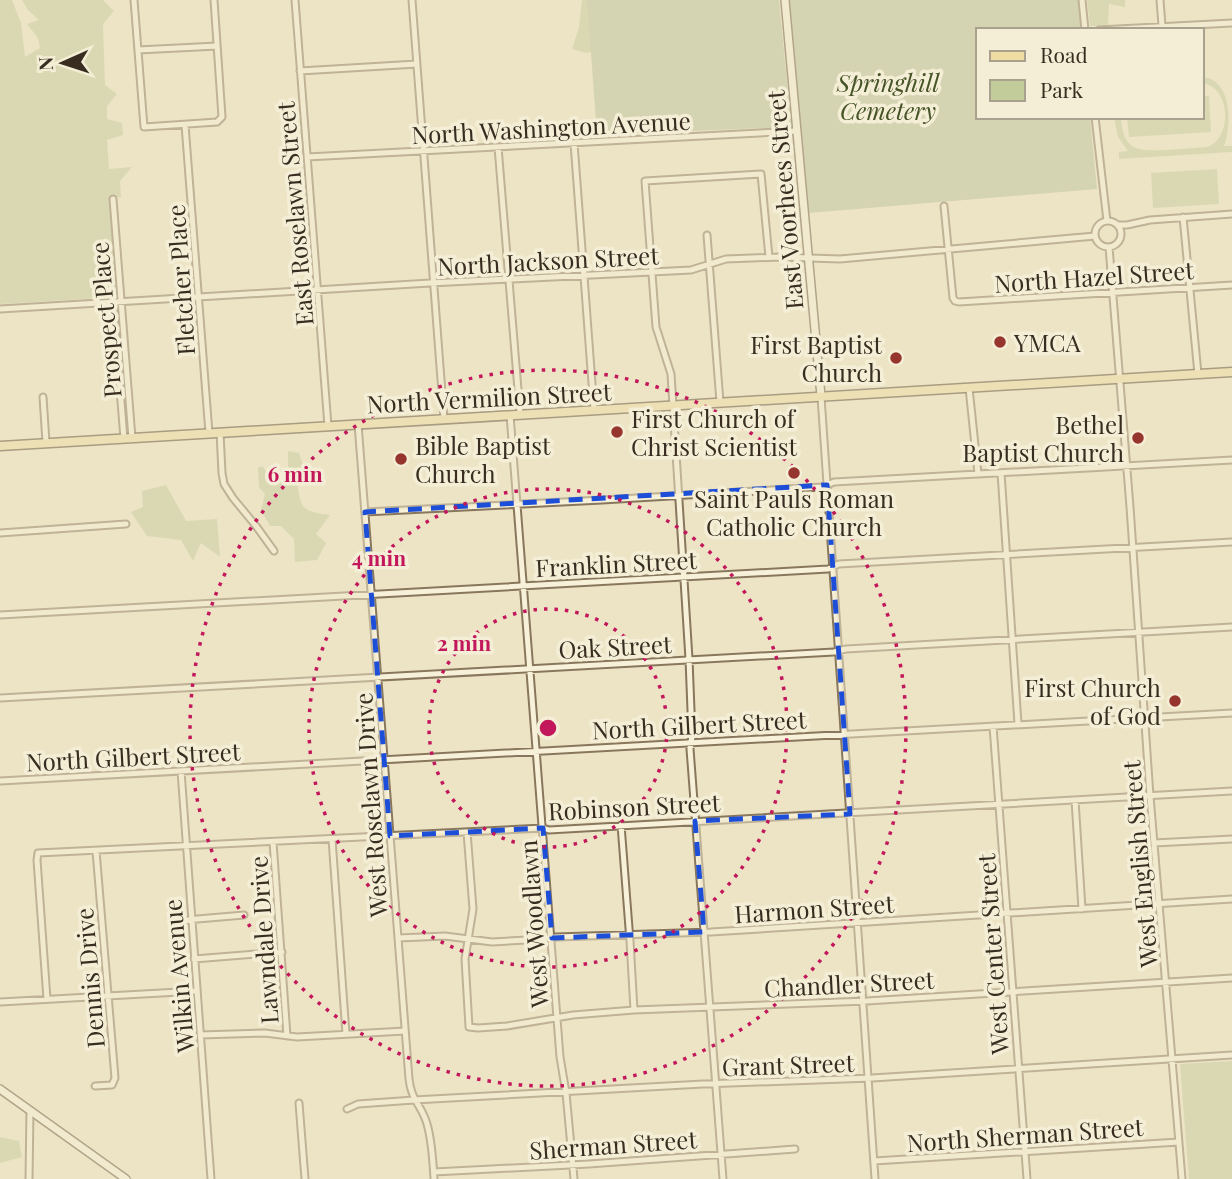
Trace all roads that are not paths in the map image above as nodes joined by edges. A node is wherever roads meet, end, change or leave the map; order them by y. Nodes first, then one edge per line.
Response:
1 (134, 0) edge
2 (214, 0) edge
3 (295, 0) edge
4 (412, 0) edge
5 (785, 0) edge
6 (1082, 0) edge
7 (1160, 0) edge
8 (1232, 23) edge
9 (1162, 26) junction
10 (1085, 28) edge
11 (1130, 28) edge
12 (217, 46) junction
13 (138, 50) junction
14 (417, 64) junction
15 (300, 71) junction
16 (1095, 119) edge
17 (185, 125) junction
18 (797, 131) junction
19 (574, 143) junction
20 (498, 147) junction
21 (424, 150) junction
22 (307, 157) junction
23 (113, 198) dead end
24 (944, 206) dead end
25 (1232, 214) edge
26 (1183, 217) junction
27 (1107, 221) junction
28 (1118, 225) junction
29 (707, 235) dead end
30 (1095, 236) junction
31 (1109, 247) junction
32 (948, 250) junction
33 (769, 257) junction
34 (809, 259) junction
35 (710, 264) junction
36 (652, 272) junction
37 (584, 275) junction
38 (509, 280) junction
39 (434, 283) junction
40 (1232, 285) edge
41 (1190, 287) junction
42 (318, 290) junction
43 (1113, 293) junction
44 (198, 297) junction
45 (121, 301) junction
46 (113, 302) junction
47 (0, 309) edge
48 (1232, 372) edge
49 (1198, 374) junction
50 (1121, 379) junction
51 (969, 387) junction
52 (821, 396) junction
53 (43, 397) dead end
54 (720, 402) junction
55 (673, 405) junction
56 (594, 410) junction
57 (520, 414) junction
58 (510, 415) junction
59 (444, 419) junction
60 (358, 424) junction
61 (328, 426) junction
62 (220, 432) junction
63 (209, 433) junction
64 (128, 438) junction
65 (46, 443) junction
66 (0, 446) edge
67 (1232, 460) edge
68 (1127, 466) junction
69 (1001, 473) junction
70 (978, 474) junction
71 (827, 485) junction
72 (678, 495) junction
73 (517, 503) junction
74 (365, 512) junction
75 (126, 524) dead end
76 (0, 533) edge
77 (1232, 542) edge
78 (1133, 548) junction
79 (274, 551) dead end
80 (1006, 555) junction
81 (833, 566) junction
82 (684, 578) junction
83 (524, 586) junction
84 (371, 594) junction
85 (0, 615) edge
86 (1232, 627) edge
87 (1139, 632) junction
88 (1012, 639) junction
89 (839, 650) junction
90 (689, 659) junction
91 (530, 668) junction
92 (378, 677) junction
93 (0, 698) edge
94 (1232, 713) edge
95 (1145, 717) junction
96 (1018, 724) junction
97 (993, 726) junction
98 (845, 734) junction
99 (691, 743) junction
100 (537, 750) junction
101 (384, 759) junction
102 (181, 771) junction
103 (0, 780) edge
104 (1232, 792) edge
105 (1150, 796) junction
106 (1075, 800) junction
107 (999, 804) junction
108 (850, 814) junction
109 (695, 821) junction
110 (621, 825) junction
111 (543, 828) junction
112 (467, 832) junction
113 (390, 836) junction
114 (332, 839) junction
115 (1232, 839) edge
116 (274, 842) junction
117 (1154, 844) junction
118 (185, 846) junction
119 (96, 851) junction
120 (1232, 899) edge
121 (1160, 903) junction
122 (1082, 909) junction
123 (1006, 914) junction
124 (244, 915) dead end
125 (191, 919) junction
126 (174, 921) dead end
127 (857, 923) junction
128 (704, 932) junction
129 (629, 935) junction
130 (398, 938) junction
131 (551, 938) junction
132 (468, 939) junction
133 (282, 953) junction
134 (194, 959) junction
135 (1232, 978) edge
136 (1166, 981) junction
137 (197, 991) junction
138 (1012, 991) junction
139 (108, 996) junction
140 (47, 999) junction
141 (863, 1001) junction
142 (0, 1002) edge
143 (710, 1008) junction
144 (634, 1010) junction
145 (557, 1017) junction
146 (405, 1031) junction
147 (346, 1034) junction
148 (200, 1035) junction
149 (287, 1036) junction
150 (1232, 1055) edge
151 (1173, 1059) junction
152 (1018, 1069) junction
153 (868, 1078) junction
154 (716, 1084) junction
155 (95, 1086) dead end
156 (0, 1089) edge
157 (566, 1093) junction
158 (414, 1100) junction
159 (299, 1103) dead end
160 (347, 1109) dead end
161 (30, 1110) junction
162 (1179, 1142) junction
163 (795, 1149) dead end
164 (1025, 1151) junction
165 (721, 1154) junction
166 (874, 1161) junction
167 (572, 1164) junction
168 (434, 1172) junction
169 (29, 1179) edge
170 (126, 1179) edge
171 (211, 1179) edge
172 (305, 1179) edge
173 (434, 1179) edge
174 (574, 1179) edge
175 (723, 1179) edge
176 (875, 1179) edge
177 (1027, 1179) edge
178 (1182, 1179) edge

1 - 13 street
2 - 12 street
3 - 15 street, East Roselawn Street
4 - 14 street
5 - 18 main road, East Voorhees Street
6 - 10 street
7 - 9 street
8 - 9 street
9 - 11 street
12 - 13 street
12 - 17 street
13 - 17 street
14 - 15 street
14 - 21 street
15 - 22 street, East Roselawn Street
16 - 27 street
17 - 44 street, Fletcher Place
18 - 19 street, North Washington Avenue
18 - 34 main road, East Voorhees Street
19 - 20 street, North Washington Avenue
19 - 37 street
20 - 21 street, North Washington Avenue
20 - 38 street
21 - 22 street, North Washington Avenue
21 - 39 street
22 - 42 street, East Roselawn Street
23 - 45 street, Prospect Place
24 - 32 street
25 - 26 street
26 - 28 street
26 - 41 street
27 - 28 street
27 - 30 street
28 - 31 street
29 - 35 street
30 - 31 street
30 - 32 street, North Jackson Street
31 - 43 street, West English Street
32 - 34 street, North Jackson Street
32 - 43 street, North Hazel Street
33 - 34 street, North Jackson Street
33 - 35 street, North Jackson Street
33 - 36 street
34 - 52 main road, East Voorhees Street
35 - 36 street, North Jackson Street
35 - 54 street
36 - 37 street, North Jackson Street
36 - 55 street
37 - 38 street, North Jackson Street
37 - 56 street
38 - 39 street, North Jackson Street
38 - 57 street
39 - 42 street, North Jackson Street
39 - 59 street
40 - 41 street, North Hazel Street
41 - 43 street, North Hazel Street
41 - 49 street
42 - 44 street, North Jackson Street
42 - 61 street, East Roselawn Street
43 - 50 street, West English Street
44 - 45 street, North Jackson Street
44 - 63 street, Fletcher Place
45 - 46 street, North Jackson Street
45 - 64 street, Prospect Place
46 - 47 street, North Jackson Street
46 - 64 street, Prospect Place
48 - 49 main road, North Vermilion Street
49 - 50 main road, North Vermilion Street
50 - 51 main road, North Vermilion Street
50 - 68 street, West English Street
51 - 52 main road, North Vermilion Street
51 - 70 street
52 - 54 main road, North Vermilion Street
52 - 71 street
53 - 65 street
54 - 55 main road, North Vermilion Street
55 - 56 main road, North Vermilion Street
55 - 72 street
56 - 57 main road, North Vermilion Street
57 - 58 main road, North Vermilion Street
58 - 59 main road, North Vermilion Street
58 - 73 street, West Woodlawn
59 - 60 main road, North Vermilion Street
60 - 61 main road, North Vermilion Street
60 - 74 street, West Roselawn Drive
61 - 62 main road, North Vermilion Street
62 - 63 main road, North Vermilion Street
62 - 79 street
63 - 64 main road, North Vermilion Street
64 - 65 main road, North Vermilion Street
65 - 66 main road, North Vermilion Street
67 - 68 street
68 - 69 street
68 - 78 street, West English Street
69 - 70 street
69 - 80 street
70 - 71 street
71 - 72 street
71 - 81 street
72 - 73 street
72 - 82 street
73 - 74 street
73 - 83 street, West Woodlawn
74 - 84 street, West Roselawn Drive
75 - 76 street
77 - 78 street, Franklin Street
78 - 80 street, Franklin Street
78 - 87 street, West English Street
80 - 81 street, Franklin Street
80 - 88 street
81 - 82 street, Franklin Street
81 - 89 street
82 - 83 street, Franklin Street
82 - 90 street
83 - 84 street, Franklin Street
83 - 91 street, West Woodlawn
84 - 85 street, Franklin Street
84 - 92 street, West Roselawn Drive
86 - 87 street, Oak Street
87 - 88 street, Oak Street
87 - 95 street, West English Street
88 - 89 street, Oak Street
88 - 96 street
89 - 90 street, Oak Street
89 - 98 street
90 - 91 street, Oak Street
90 - 99 street
91 - 92 street, Oak Street
91 - 100 street, West Woodlawn
92 - 93 street, Oak Street
92 - 101 street, West Roselawn Drive
94 - 95 street, North Gilbert Street
95 - 96 street, North Gilbert Street
95 - 105 street, West English Street
96 - 97 street, North Gilbert Street
97 - 98 street, North Gilbert Street
97 - 107 street, West Center Street
98 - 99 street, North Gilbert Street
98 - 108 street
99 - 100 street, North Gilbert Street
99 - 109 street
100 - 101 street, North Gilbert Street
100 - 111 street, West Woodlawn
101 - 102 street, North Gilbert Street
101 - 113 street, West Roselawn Drive
102 - 103 street, North Gilbert Street
102 - 118 street, Wilkin Avenue
104 - 105 street, Robinson Street
105 - 106 street, Robinson Street
105 - 117 street, West English Street
106 - 107 street, Robinson Street
106 - 122 street
107 - 108 street, Robinson Street
107 - 123 street, West Center Street
108 - 109 street, Robinson Street
108 - 127 street
109 - 110 street, Robinson Street
109 - 128 street
110 - 111 street, Robinson Street
110 - 129 street
111 - 112 street, Robinson Street
111 - 131 street, West Woodlawn
112 - 113 street, Robinson Street
112 - 132 street
113 - 114 street, Robinson Street
113 - 130 street, West Roselawn Drive
114 - 116 street, Robinson Street
114 - 147 street
115 - 117 street
116 - 118 street, Robinson Street
116 - 133 street, Lawndale Drive
117 - 121 street, West English Street
118 - 119 street, Robinson Street
118 - 125 street, Wilkin Avenue
119 - 139 street, Dennis Drive
119 - 140 street, Robinson Street
120 - 121 street, Harmon Street
121 - 122 street, Harmon Street
121 - 136 street, West English Street
122 - 123 street, Harmon Street
123 - 127 street, Harmon Street
123 - 138 street, West Center Street
124 - 125 street
125 - 126 street
125 - 134 street, Wilkin Avenue
127 - 128 street, Harmon Street
127 - 141 street
128 - 129 street, Harmon Street
128 - 143 street
129 - 131 street, Harmon Street
129 - 144 street
130 - 132 street, Harmon Street
130 - 146 street, West Roselawn Drive
131 - 132 street, Harmon Street
131 - 145 street, West Woodlawn
132 - 145 street, Chandler Street
133 - 134 street
133 - 149 street, Lawndale Drive
134 - 137 street, Wilkin Avenue
135 - 136 street, Chandler Street
136 - 138 street, Chandler Street
136 - 151 street, West English Street
137 - 139 street
137 - 148 street, Wilkin Avenue
138 - 141 street, Chandler Street
138 - 152 street, West Center Street
139 - 140 street
139 - 155 street, Dennis Drive
140 - 142 street
141 - 143 street, Chandler Street
141 - 153 street
143 - 144 street, Chandler Street
143 - 154 street
144 - 145 street, Chandler Street
145 - 157 street, West Woodlawn
146 - 147 street
146 - 158 street, West Roselawn Drive
147 - 149 street
148 - 149 street
148 - 171 street, Wilkin Avenue
150 - 151 street, Grant Street
151 - 152 street, Grant Street
151 - 162 street, West English Street
152 - 153 street, Grant Street
152 - 164 street, West Center Street
153 - 154 street, Grant Street
153 - 166 street
154 - 157 street, Grant Street
154 - 165 street
156 - 161 main road
157 - 158 street, Grant Street
157 - 167 street, West Woodlawn
158 - 160 street, Grant Street
158 - 168 street, West Roselawn Drive
159 - 172 street
161 - 169 street
161 - 170 main road
162 - 164 street, North Sherman Street
162 - 178 street, West English Street
163 - 165 street, Sherman Street
164 - 166 street, North Sherman Street
164 - 177 street, West Center Street
165 - 167 street, Sherman Street
165 - 175 street
166 - 176 street
167 - 168 street, Sherman Street
167 - 174 street, West Woodlawn
168 - 173 street, West Roselawn Drive

